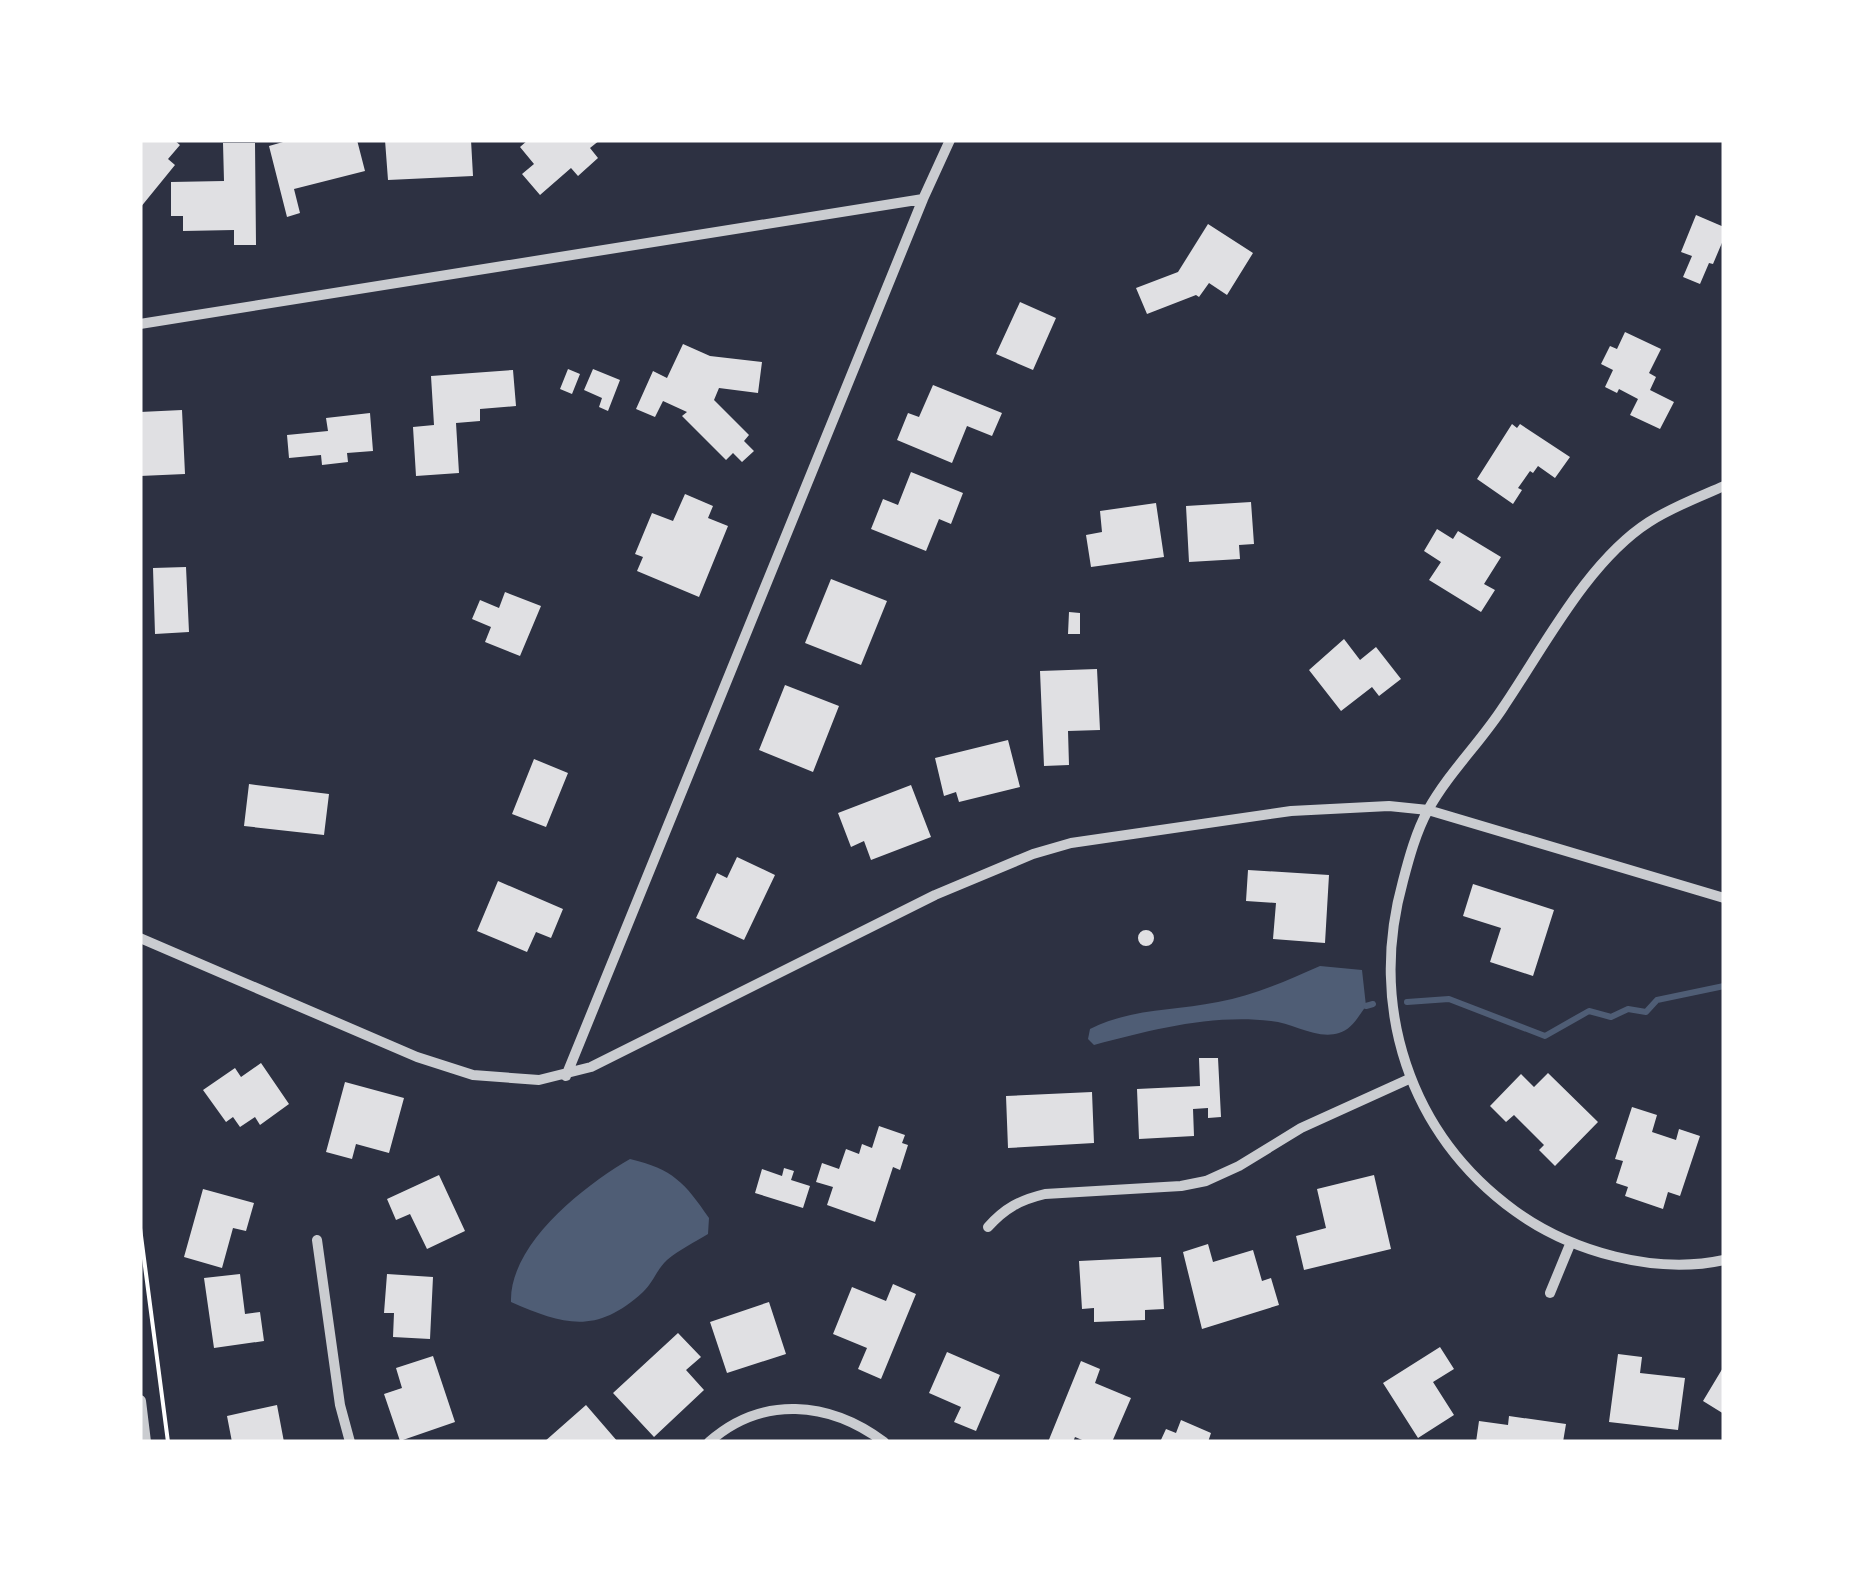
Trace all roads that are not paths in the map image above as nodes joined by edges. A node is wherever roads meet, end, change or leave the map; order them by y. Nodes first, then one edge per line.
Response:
1 (950, 140) edge
2 (923, 198) junction
3 (140, 324) edge
4 (1724, 486) edge
5 (1428, 810) junction
6 (1724, 898) edge
7 (140, 938) edge
8 (566, 1076) junction
9 (1409, 1078) junction
10 (988, 1227) dead end
11 (317, 1240) dead end
12 (1570, 1242) junction
13 (1724, 1260) edge
14 (1550, 1292) dead end
15 (140, 1401) edge
16 (144, 1442) edge
17 (350, 1442) edge
18 (708, 1442) edge
19 (884, 1442) edge

1 - 2 street
2 - 3 street
2 - 8 street
4 - 5 street
5 - 6 street
5 - 8 street
5 - 9 street
7 - 8 street
9 - 10 street
9 - 12 street
11 - 17 street
12 - 13 street
12 - 14 street
15 - 16 street
18 - 19 street

